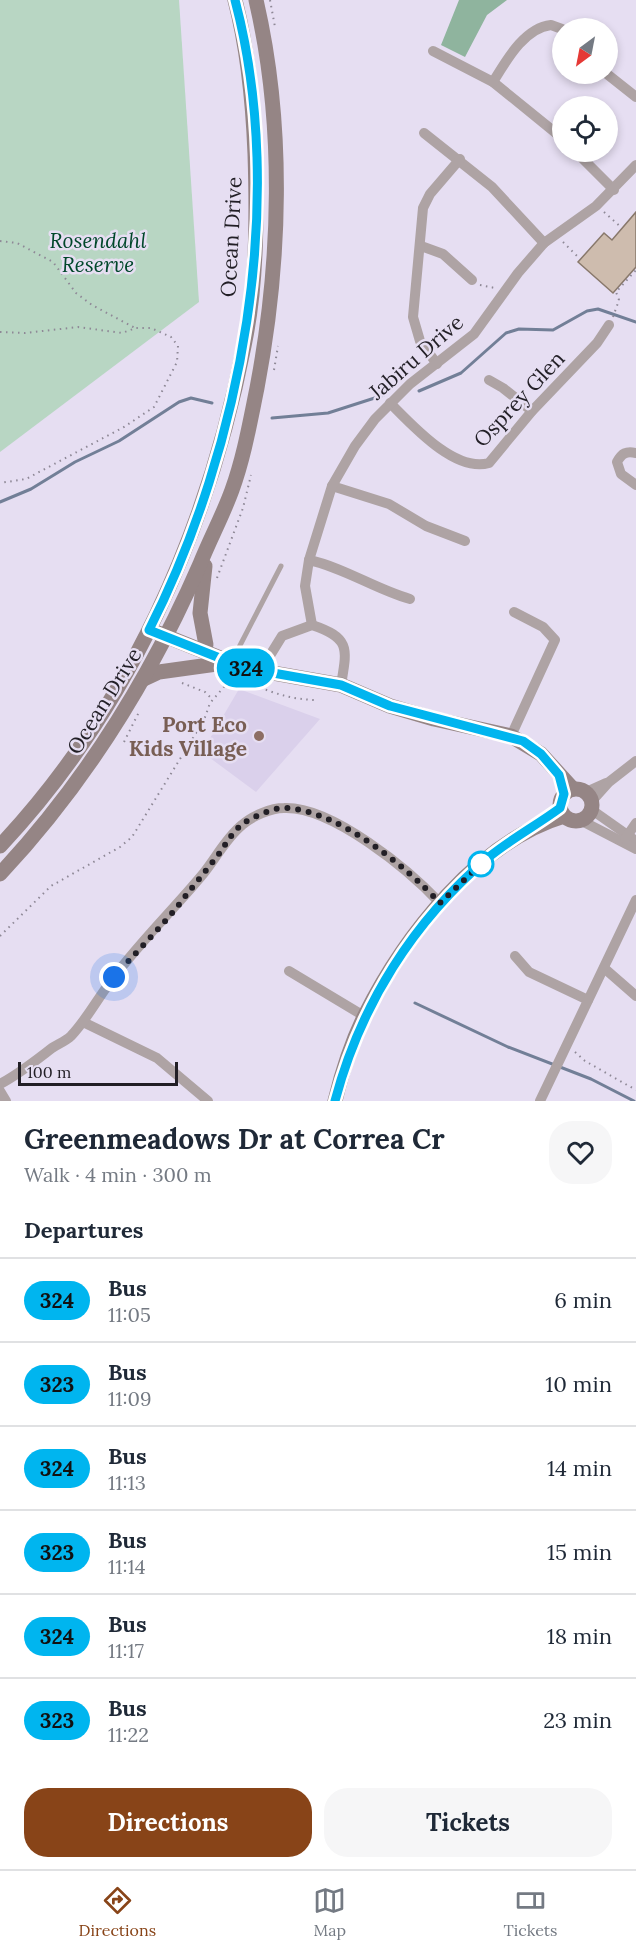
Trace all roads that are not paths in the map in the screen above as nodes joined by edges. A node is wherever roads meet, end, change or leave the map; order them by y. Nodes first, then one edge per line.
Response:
1 (235, 0) edge
2 (256, 0) edge
3 (552, 25) edge
4 (433, 51) dead end
5 (494, 82) junction
6 (618, 83) edge
7 (636, 97) edge
8 (552, 130) edge
9 (424, 133) dead end
10 (460, 159) junction
11 (586, 162) edge
12 (636, 165) edge
13 (614, 190) junction
14 (544, 243) junction
15 (421, 246) junction
16 (472, 280) road end
17 (609, 325) dead end
18 (437, 364) junction
19 (489, 380) dead end
20 (390, 403) junction
21 (532, 411) junction
22 (636, 453) edge
23 (636, 485) edge
24 (332, 486) junction
25 (465, 541) dead end
26 (205, 551) junction
27 (309, 560) junction
28 (281, 566) dead end
29 (410, 599) dead end
30 (514, 612) dead end
31 (312, 625) junction
32 (151, 626) junction
33 (169, 633) junction
34 (206, 645) junction
35 (232, 660) junction
36 (257, 669) junction
37 (144, 680) junction
38 (341, 685) junction
39 (511, 736) junction
40 (636, 762) edge
41 (577, 804) junction
42 (636, 823) edge
43 (629, 839) edge
44 (3, 841) edge
45 (636, 849) edge
46 (0, 874) edge
47 (636, 900) edge
48 (440, 903) junction
49 (515, 956) dead end
50 (604, 968) junction
51 (289, 971) dead end
52 (636, 996) edge
53 (588, 1000) junction
54 (364, 1016) junction
55 (83, 1022) junction
56 (0, 1084) edge
57 (0, 1091) edge
58 (6, 1101) edge
59 (208, 1101) edge
60 (335, 1101) edge
61 (540, 1101) edge

1 - 32 main road, Ocean Drive
2 - 26 main road, Ocean Drive
3 - 5 street
4 - 5 street
5 - 8 street
6 - 7 street
9 - 10 street
10 - 14 street
10 - 15 street
11 - 13 street
12 - 13 street, Jabiru Drive
13 - 14 street, Jabiru Drive
14 - 18 street, Jabiru Drive
15 - 16 street
15 - 18 street
17 - 21 street, Osprey Glen
18 - 20 street, Jabiru Drive
19 - 21 street
20 - 21 street, Osprey Glen
20 - 24 street, Jabiru Drive
22 - 23 street
24 - 25 street
24 - 27 street, Jabiru Drive
26 - 33 main road, Ocean Drive
26 - 34 main road
27 - 29 street
27 - 31 street, Jabiru Drive
28 - 35 lane
30 - 39 street
31 - 36 street
31 - 38 street
32 - 33 main road
32 - 44 main road, Ocean Drive
33 - 34 main road
33 - 35 main road
33 - 37 main road, Ocean Drive
34 - 35 main road
35 - 36 main road
35 - 37 main road
36 - 38 main road
37 - 46 main road, Ocean Drive
38 - 39 main road
39 - 41 main road
40 - 41 street
41 - 43 street
41 - 48 main road
42 - 43 street
43 - 45 street
47 - 50 street
48 - 54 main road
48 - 55 street
49 - 53 street
50 - 52 street
50 - 53 street
51 - 54 street
53 - 61 street
54 - 60 main road
55 - 56 street
55 - 59 street
57 - 58 street

